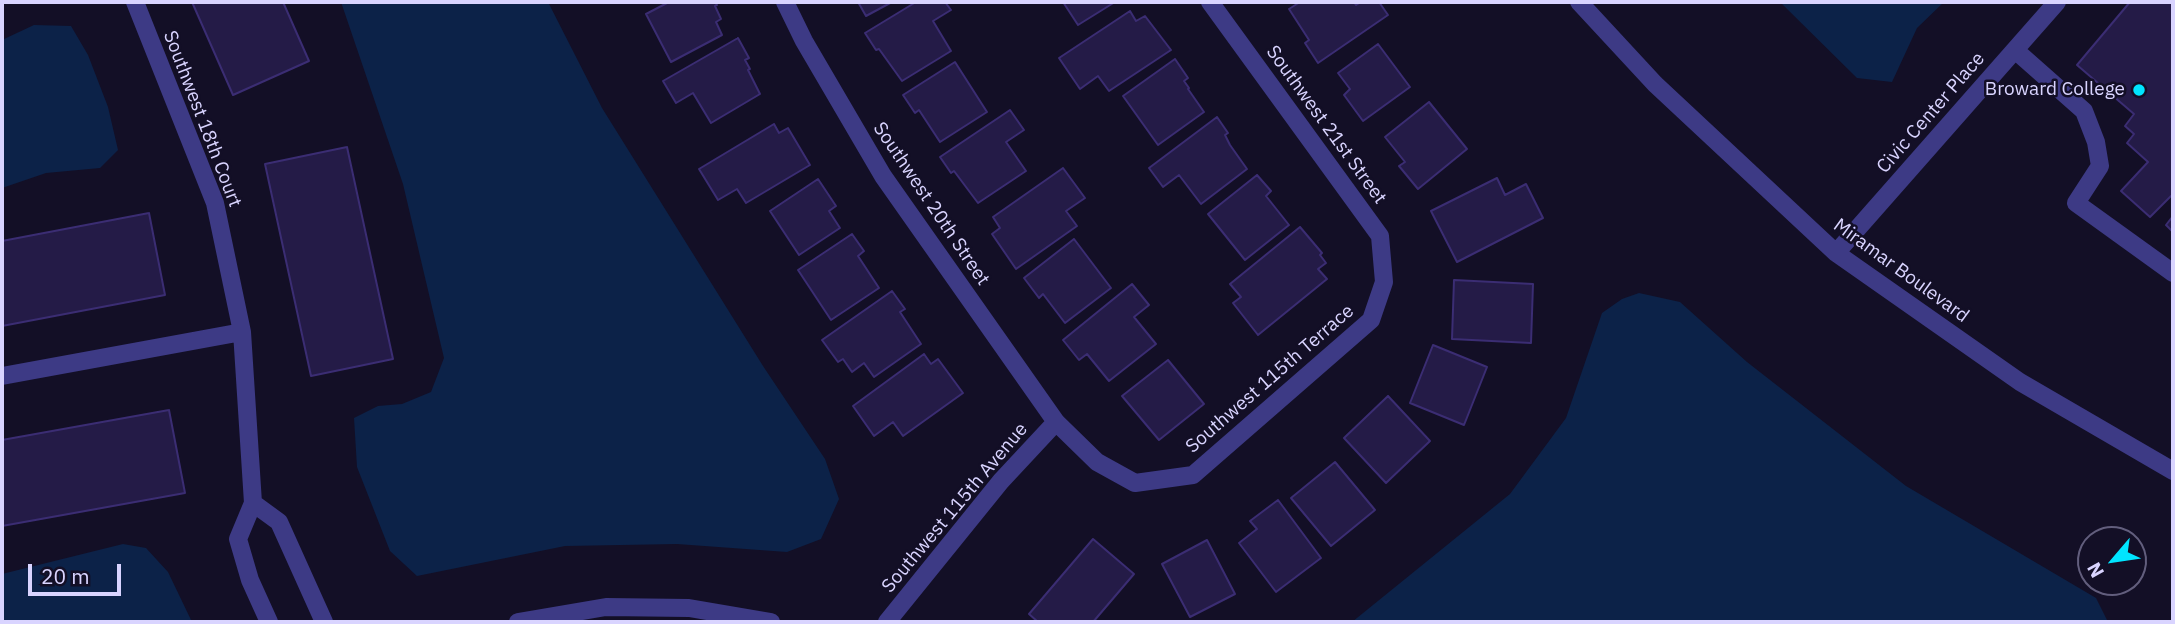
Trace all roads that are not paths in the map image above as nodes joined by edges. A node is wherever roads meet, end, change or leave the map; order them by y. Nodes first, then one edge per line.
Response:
1 (135, 2) edge
2 (785, 2) edge
3 (1210, 2) edge
4 (1579, 2) edge
5 (2057, 2) edge
6 (2015, 50) junction
7 (1836, 253) junction
8 (2173, 273) edge
9 (1384, 282) joint
10 (242, 331) junction
11 (2, 376) edge
12 (1056, 422) junction
13 (2173, 471) edge
14 (253, 503) junction
15 (269, 622) edge
16 (324, 622) edge
17 (519, 622) edge
18 (771, 622) edge
19 (887, 622) edge

1 - 10 street, Southwest 18th Court
2 - 12 street, Southwest 20th Street
3 - 9 street, Southwest 21st Street
4 - 7 street, Miramar Boulevard
5 - 6 street, Civic Center Place
6 - 7 street, Civic Center Place
6 - 8 street
7 - 13 street, Miramar Boulevard
9 - 12 street, Southwest 115th Terrace
10 - 11 street
10 - 14 street, Southwest 18th Court
12 - 19 street, Southwest 115th Avenue
14 - 15 street, Southwest 18th Court
14 - 16 street
17 - 18 street

